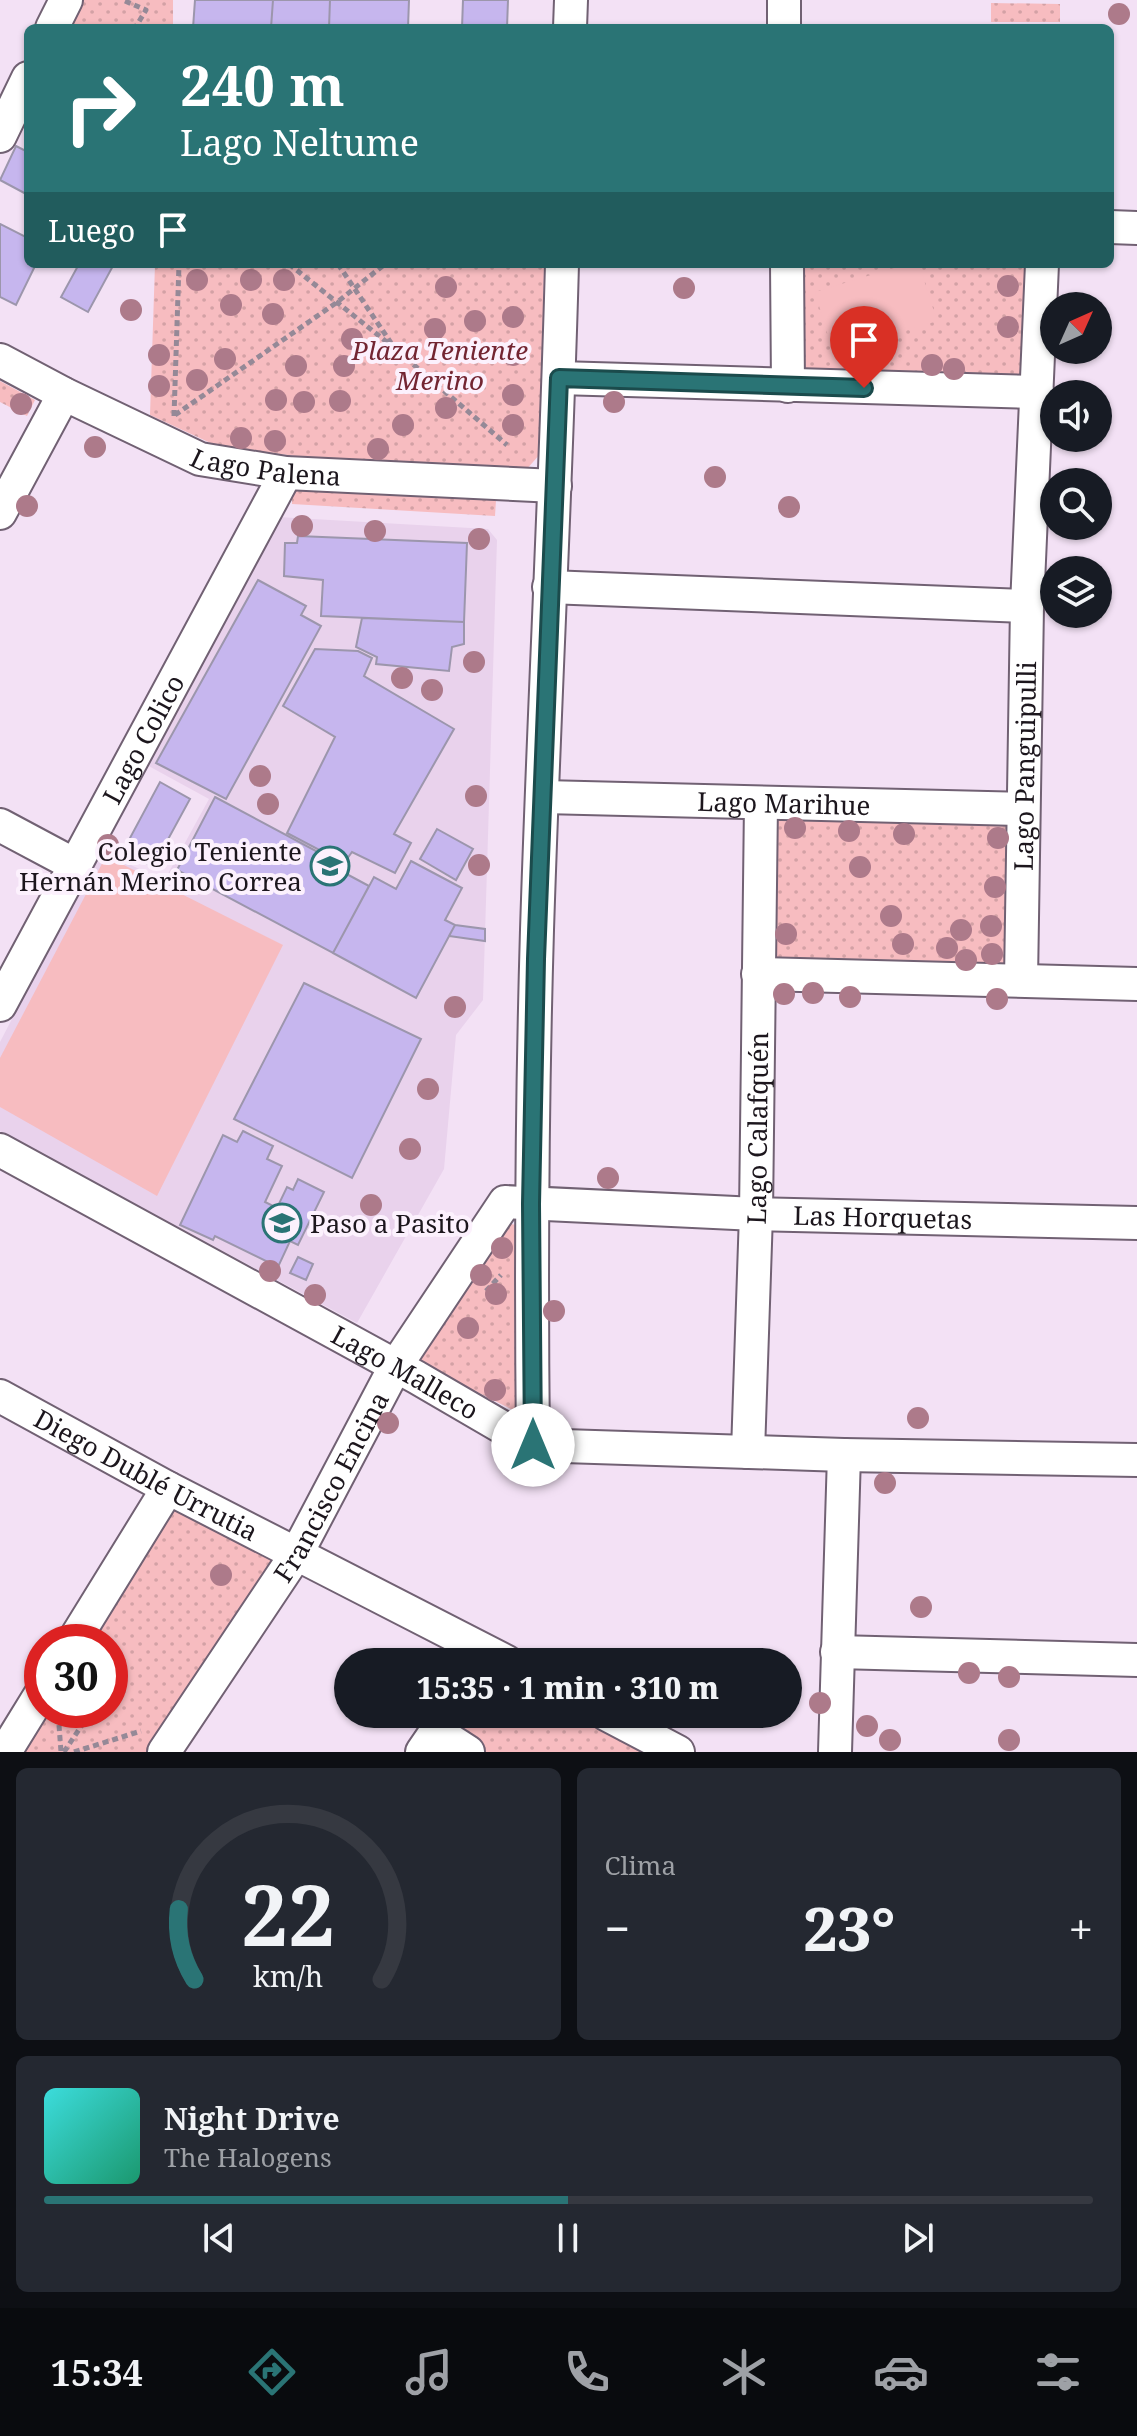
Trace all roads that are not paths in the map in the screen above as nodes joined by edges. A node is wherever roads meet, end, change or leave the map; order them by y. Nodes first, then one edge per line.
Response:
1 (66, 0) edge
2 (571, 0) edge
3 (784, 0) edge
4 (54, 24) edge
5 (570, 24) edge
6 (784, 24) edge
7 (16, 87) edge
8 (0, 136) edge
9 (1114, 227) edge
10 (1137, 228) edge
11 (562, 268) edge
12 (787, 268) edge
13 (1042, 268) edge
14 (0, 360) edge
15 (559, 378) junction
16 (788, 386) junction
17 (1037, 392) junction
18 (64, 394) junction
19 (286, 473) junction
20 (555, 486) junction
21 (0, 513) edge
22 (549, 587) junction
23 (1027, 606) junction
24 (544, 797) junction
25 (761, 803) junction
26 (1023, 809) junction
27 (0, 825) edge
28 (73, 864) junction
29 (758, 974) junction
30 (1021, 980) junction
31 (1137, 984) edge
32 (0, 1005) edge
33 (0, 1150) edge
34 (531, 1204) junction
35 (756, 1214) junction
36 (1137, 1223) edge
37 (395, 1367) junction
38 (0, 1396) edge
39 (533, 1445) junction
40 (748, 1452) junction
41 (844, 1455) junction
42 (1137, 1460) edge
43 (168, 1488) junction
44 (297, 1553) junction
45 (84, 1624) edge
46 (474, 1648) edge
47 (837, 1652) junction
48 (1137, 1660) edge
49 (24, 1721) edge
50 (633, 1728) edge
51 (436, 1733) edge
52 (5, 1752) edge
53 (164, 1752) edge
54 (468, 1752) edge
55 (678, 1752) edge
56 (835, 1752) edge

1 - 4 street
2 - 5 street
3 - 6 street
7 - 8 street
9 - 10 street
11 - 15 street
12 - 16 street
13 - 17 street, Lago Panguipulli
14 - 18 street, Lago Palena
15 - 16 street
15 - 20 street
16 - 17 street
17 - 23 street, Lago Panguipulli
18 - 19 street, Lago Palena
18 - 21 street
19 - 20 street, Lago Palena
19 - 28 street, Lago Colico
20 - 22 street
22 - 23 street
22 - 24 street
23 - 26 street, Lago Panguipulli
24 - 25 street, Lago Marihue
24 - 34 street
25 - 26 street, Lago Marihue
25 - 29 street, Lago Calafquén
26 - 30 street, Lago Panguipulli
27 - 28 street
28 - 32 street, Lago Colico
29 - 30 street
29 - 35 street, Lago Calafquén
30 - 31 street
33 - 37 street, Lago Malleco
34 - 35 street, Las Horquetas
34 - 37 street, Francisco Encina
34 - 39 street
35 - 36 street, Las Horquetas
35 - 40 street, Lago Calafquén
37 - 39 street, Lago Malleco
37 - 44 street, Francisco Encina
38 - 43 street, Diego Dublé Urrutia
39 - 40 street, Lago Malleco
40 - 41 street, Lago Malleco
41 - 42 street, Lago Malleco
41 - 47 street
43 - 44 street, Diego Dublé Urrutia
43 - 45 street
44 - 46 street, Diego Dublé Urrutia
44 - 53 street, Francisco Encina
47 - 48 street
47 - 56 street
49 - 52 street
50 - 55 street
51 - 54 street

